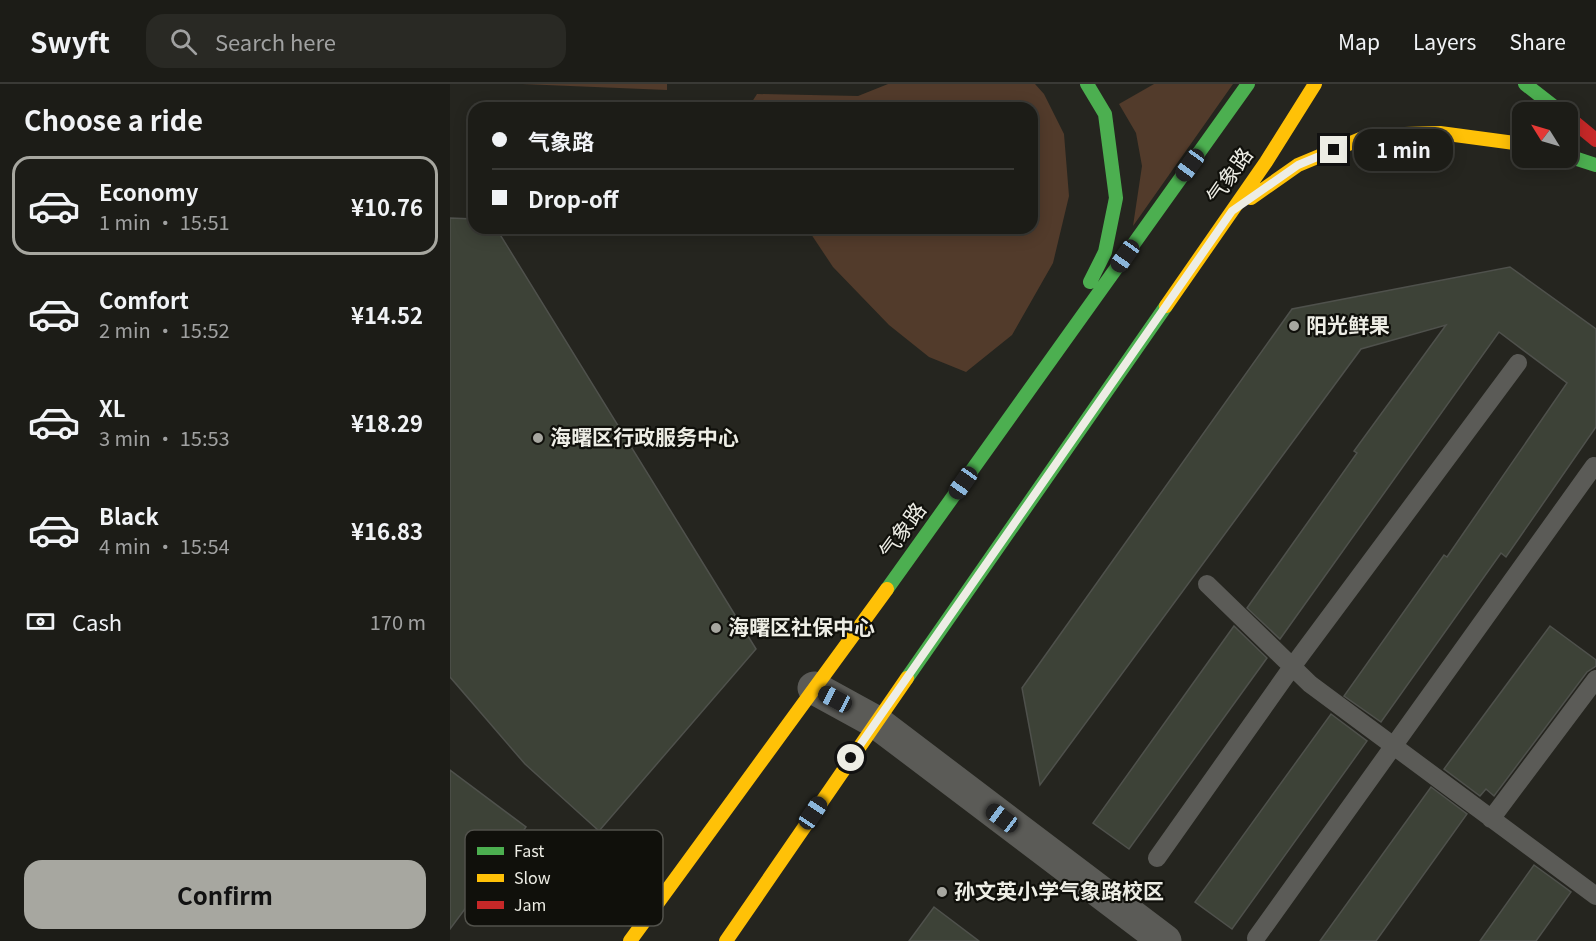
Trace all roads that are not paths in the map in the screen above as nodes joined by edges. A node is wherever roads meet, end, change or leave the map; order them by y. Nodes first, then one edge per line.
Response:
1 (1087, 84) edge
2 (1248, 84) edge
3 (1315, 84) edge
4 (1525, 84) edge
5 (1548, 102) edge
6 (1578, 125) edge
7 (1596, 140) edge
8 (1512, 143) edge
9 (1578, 159) edge
10 (1596, 165) edge
11 (1232, 211) junction
12 (1059, 347) junction
13 (1518, 363) dead end
14 (1594, 466) dead end
15 (1207, 584) dead end
16 (1292, 666) junction
17 (1596, 679) edge
18 (814, 688) junction
19 (876, 722) junction
20 (1394, 746) junction
21 (1491, 819) junction
22 (1157, 858) dead end
23 (663, 896) edge
24 (1596, 896) edge
25 (641, 926) edge
26 (1256, 938) dead end
27 (630, 941) edge
28 (726, 941) edge
29 (1165, 941) edge

1 - 12 street
2 - 12 street, 气象路
3 - 11 street, 气象路
4 - 5 street
6 - 7 street
8 - 11 street
9 - 10 street
11 - 19 street, 气象路
12 - 18 street, 气象路
13 - 16 lane
14 - 20 lane
15 - 16 lane
16 - 20 lane
16 - 22 lane
17 - 21 lane
18 - 19 street
18 - 23 street, 气象路
19 - 28 street, 气象路
19 - 29 street
20 - 21 lane
20 - 26 lane
21 - 24 lane
25 - 27 street, 气象路

